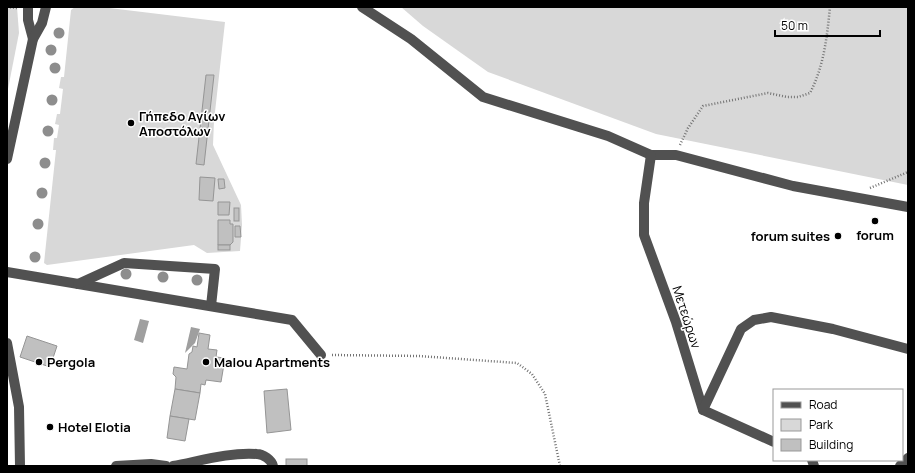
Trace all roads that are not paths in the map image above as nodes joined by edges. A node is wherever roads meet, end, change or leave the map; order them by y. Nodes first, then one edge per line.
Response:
1 (28, 7) edge
2 (46, 7) edge
3 (362, 7) edge
4 (32, 39) junction
5 (650, 154) junction
6 (7, 159) edge
7 (908, 208) edge
8 (7, 272) edge
9 (78, 284) junction
10 (211, 306) junction
11 (7, 343) edge
12 (908, 349) edge
13 (321, 355) road end
14 (703, 410) junction
15 (773, 442) edge
16 (908, 458) edge
17 (20, 466) edge
18 (116, 466) edge
19 (166, 466) edge
20 (173, 466) edge
21 (273, 466) edge
22 (900, 466) edge

1 - 4 street
2 - 4 street
3 - 5 street
4 - 6 street
5 - 7 street
5 - 14 street, Μετεώρων
8 - 9 street
9 - 10 street
9 - 10 street
10 - 13 street
11 - 17 street
12 - 14 street
14 - 15 street
16 - 22 street
18 - 19 street
20 - 21 street

